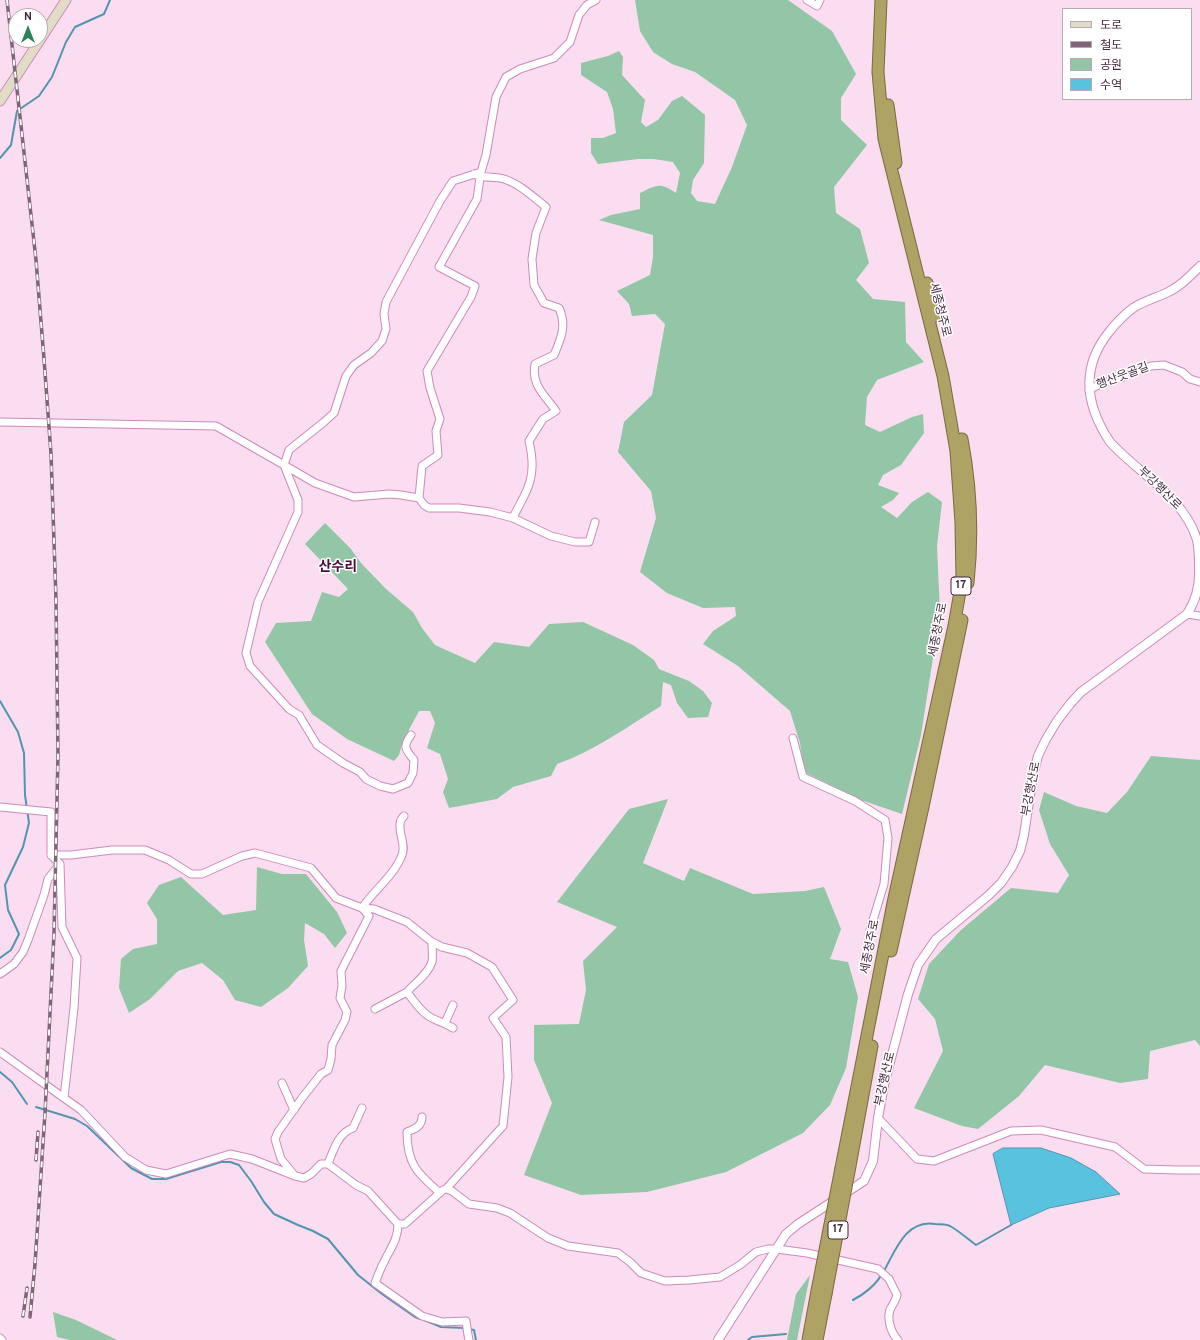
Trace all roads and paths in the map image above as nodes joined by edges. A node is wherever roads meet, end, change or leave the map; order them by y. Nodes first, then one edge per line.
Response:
1 (66, 0) edge
2 (596, 0) edge
3 (807, 0) edge
4 (820, 0) edge
5 (881, 0) edge
6 (887, 0) edge
7 (48, 28) edge
8 (35, 48) edge
9 (0, 101) edge
10 (477, 176) junction
11 (1200, 266) edge
12 (1200, 382) edge
13 (1090, 390) junction
14 (0, 422) edge
15 (284, 465) junction
16 (418, 498) junction
17 (512, 518) junction
18 (596, 522) dead end
19 (1187, 614) junction
20 (1200, 616) edge
21 (411, 735) dead end
22 (794, 738) dead end
23 (0, 807) edge
24 (404, 816) dead end
25 (51, 854) junction
26 (60, 864) junction
27 (362, 908) junction
28 (870, 930) dead end
29 (432, 942) junction
30 (0, 974) edge
31 (408, 992) junction
32 (453, 1006) dead end
33 (375, 1009) dead end
34 (445, 1023) junction
35 (453, 1028) dead end
36 (0, 1052) edge
37 (282, 1083) dead end
38 (64, 1098) junction
39 (362, 1108) dead end
40 (294, 1110) junction
41 (422, 1117) dead end
42 (878, 1118) junction
43 (328, 1164) junction
44 (846, 1167) junction
45 (1200, 1170) edge
46 (295, 1176) junction
47 (443, 1191) junction
48 (398, 1224) junction
49 (777, 1248) junction
50 (822, 1293) junction
51 (469, 1338) edge
52 (718, 1340) edge
53 (808, 1340) edge
54 (817, 1340) edge
55 (898, 1340) edge

1 - 7 main road
2 - 10 street
3 - 4 street
5 - 44 highway, 세종청주로 / 17
6 - 44 highway, 세종청주로 / 17
8 - 9 main road
10 - 15 street
10 - 16 street
10 - 17 street
11 - 13 street, 부강행산로
12 - 13 street, 행산웃골길
13 - 19 street, 부강행산로
14 - 15 street
15 - 16 street
15 - 21 street
16 - 17 street
17 - 18 street
19 - 20 street
19 - 42 street, 부강행산로
22 - 28 street
23 - 25 street
24 - 27 street
25 - 26 street
25 - 27 street
26 - 30 street
26 - 38 street
27 - 29 street
27 - 40 street
29 - 31 street
29 - 47 street
31 - 33 street
31 - 34 street
32 - 34 street
34 - 35 street
36 - 38 street
37 - 40 street
38 - 46 street
39 - 43 street
40 - 46 street
41 - 47 street
42 - 45 street
42 - 49 street, 부강행산로
43 - 46 street
43 - 48 street
44 - 50 highway, 17, bridge
47 - 48 street
47 - 49 street
48 - 51 street
49 - 52 street, 부강행산로
49 - 55 street
50 - 53 highway, 17
50 - 54 highway, 17

